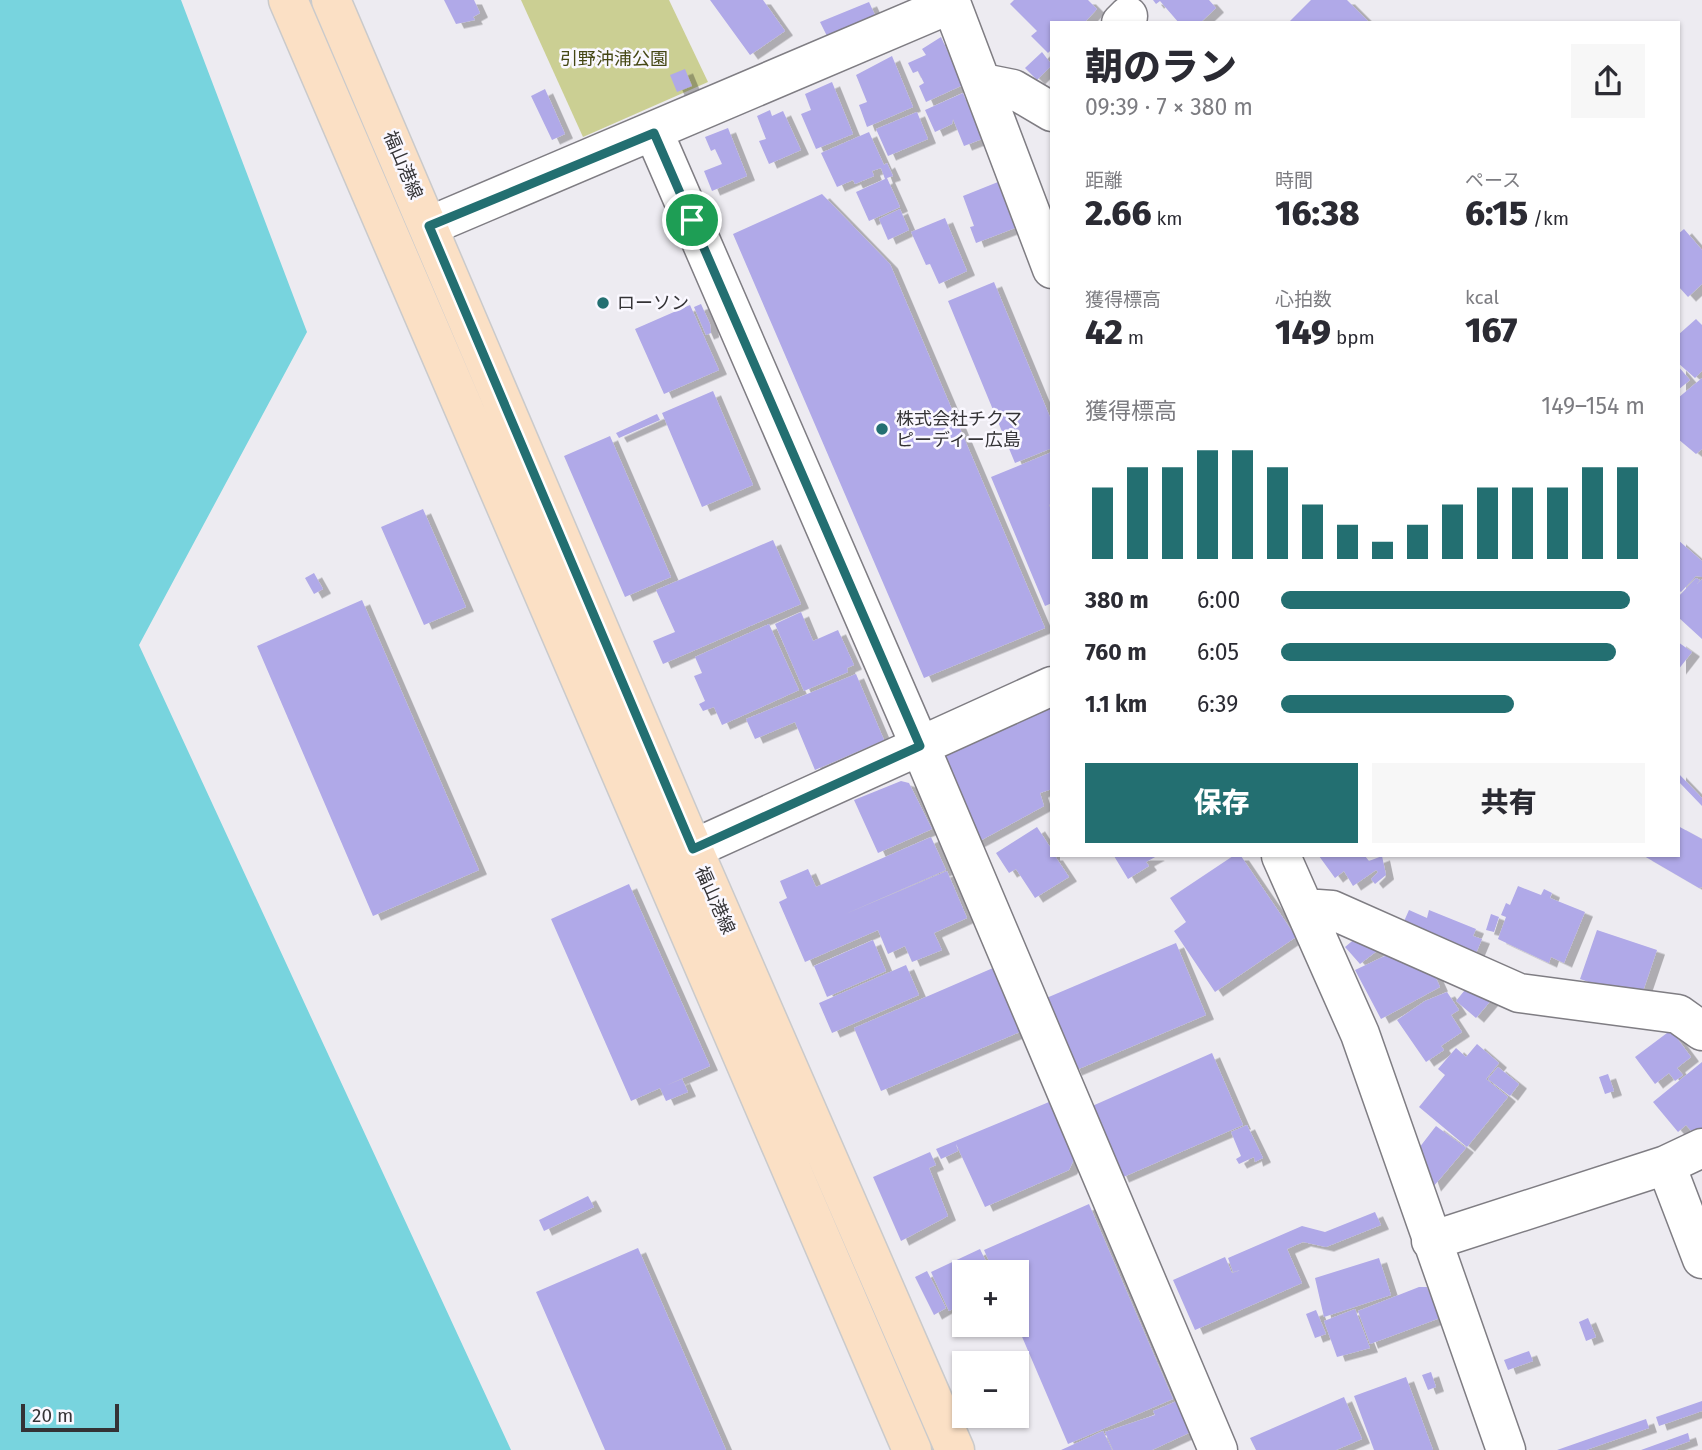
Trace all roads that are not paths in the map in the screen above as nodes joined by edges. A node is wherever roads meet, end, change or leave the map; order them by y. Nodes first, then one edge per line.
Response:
1 (288, 0) edge
2 (331, 0) edge
3 (939, 1) edge
4 (983, 83) junction
5 (1047, 102) edge
6 (654, 133) junction
7 (429, 226) junction
8 (1050, 263) edge
9 (1050, 687) edge
10 (920, 746) junction
11 (693, 849) junction
12 (1281, 857) edge
13 (1304, 908) junction
14 (1694, 1012) edge
15 (1702, 1148) edge
16 (1666, 1164) junction
17 (1431, 1241) junction
18 (1702, 1259) edge
19 (912, 1450) edge
20 (955, 1450) edge
21 (1218, 1450) edge
22 (1506, 1450) edge

1 - 19 main road
2 - 7 main road, 福山港線
3 - 4 street
3 - 6 street
4 - 5 street
4 - 8 street
6 - 7 street
6 - 10 street
7 - 11 main road, 福山港線
9 - 10 street
10 - 11 street
10 - 21 street
11 - 20 main road, 福山港線
12 - 13 street
13 - 14 street
13 - 17 street
15 - 16 street
16 - 17 street
16 - 18 street
17 - 22 street

